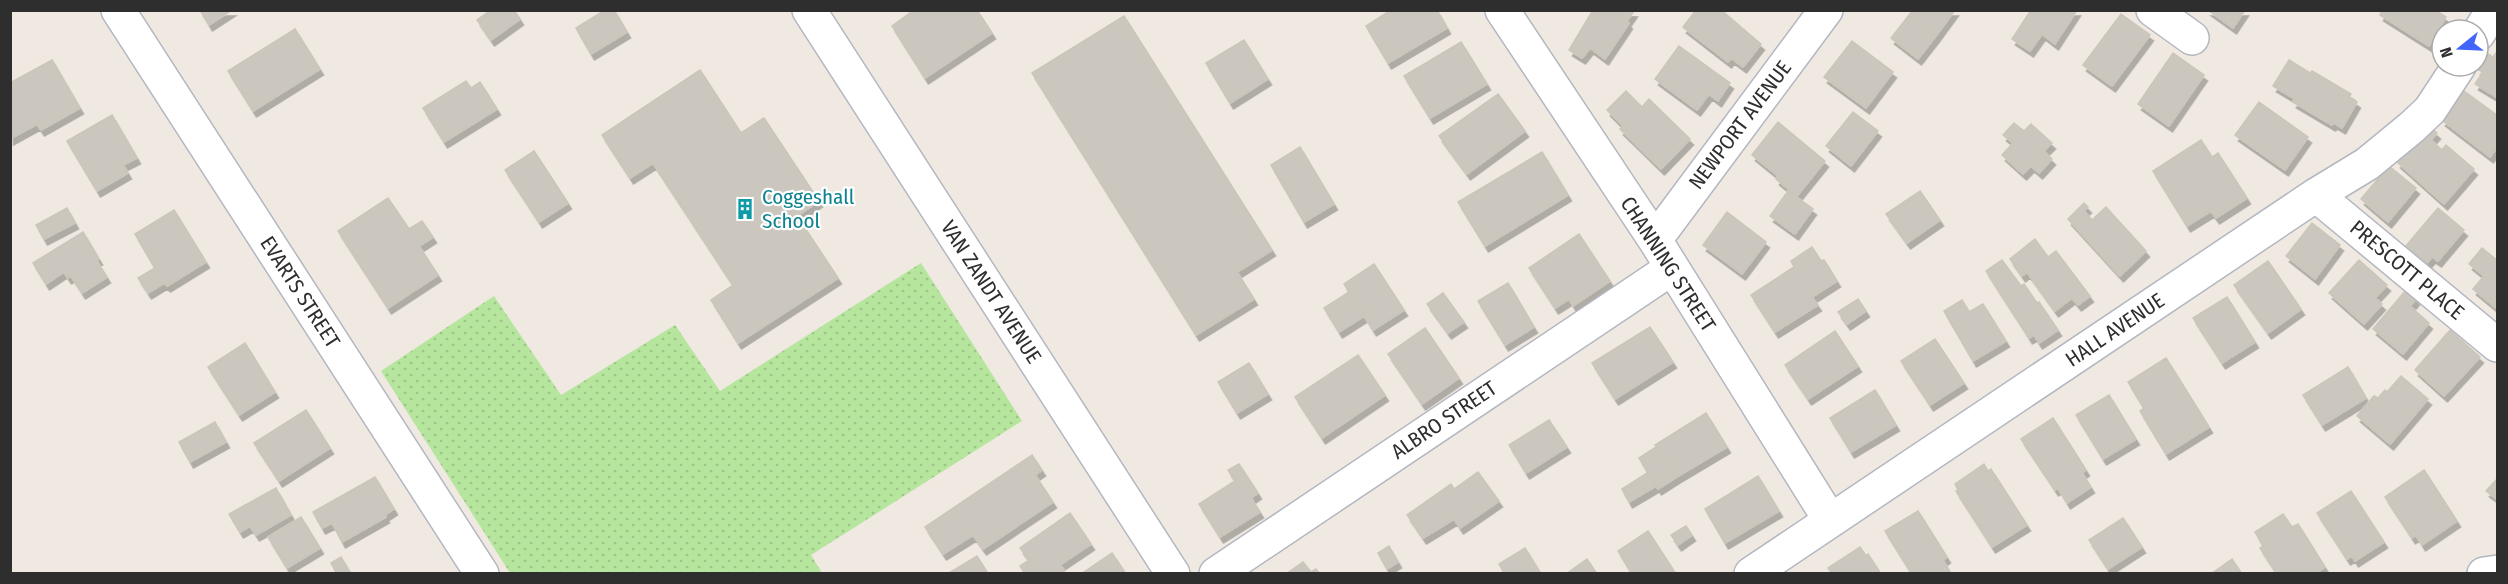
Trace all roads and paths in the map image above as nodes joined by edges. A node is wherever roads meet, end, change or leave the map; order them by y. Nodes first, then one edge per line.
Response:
1 (118, 10) edge
2 (809, 10) edge
3 (1502, 10) edge
4 (1826, 10) edge
5 (2153, 10) edge
6 (2192, 38) dead end
7 (2451, 78) edge
8 (2316, 195) junction
9 (1655, 240) junction
10 (1672, 268) junction
11 (2497, 345) edge
12 (1830, 520) junction
13 (2498, 572) edge
14 (482, 573) edge
15 (1173, 573) edge
16 (1216, 573) edge
17 (1751, 573) edge
18 (2484, 573) edge

1 - 14 street, EVARTS STREET
2 - 15 street, VAN ZANDT AVENUE
3 - 9 street, CHANNING STREET
4 - 9 street, NEWPORT AVENUE
5 - 6 street
7 - 8 street, HALL AVENUE
8 - 11 street, PRESCOTT PLACE
8 - 12 street, HALL AVENUE
9 - 10 street, CHANNING STREET
10 - 12 street, CHANNING STREET
10 - 16 street, ALBRO STREET
12 - 17 street, HALL AVENUE
13 - 18 street

